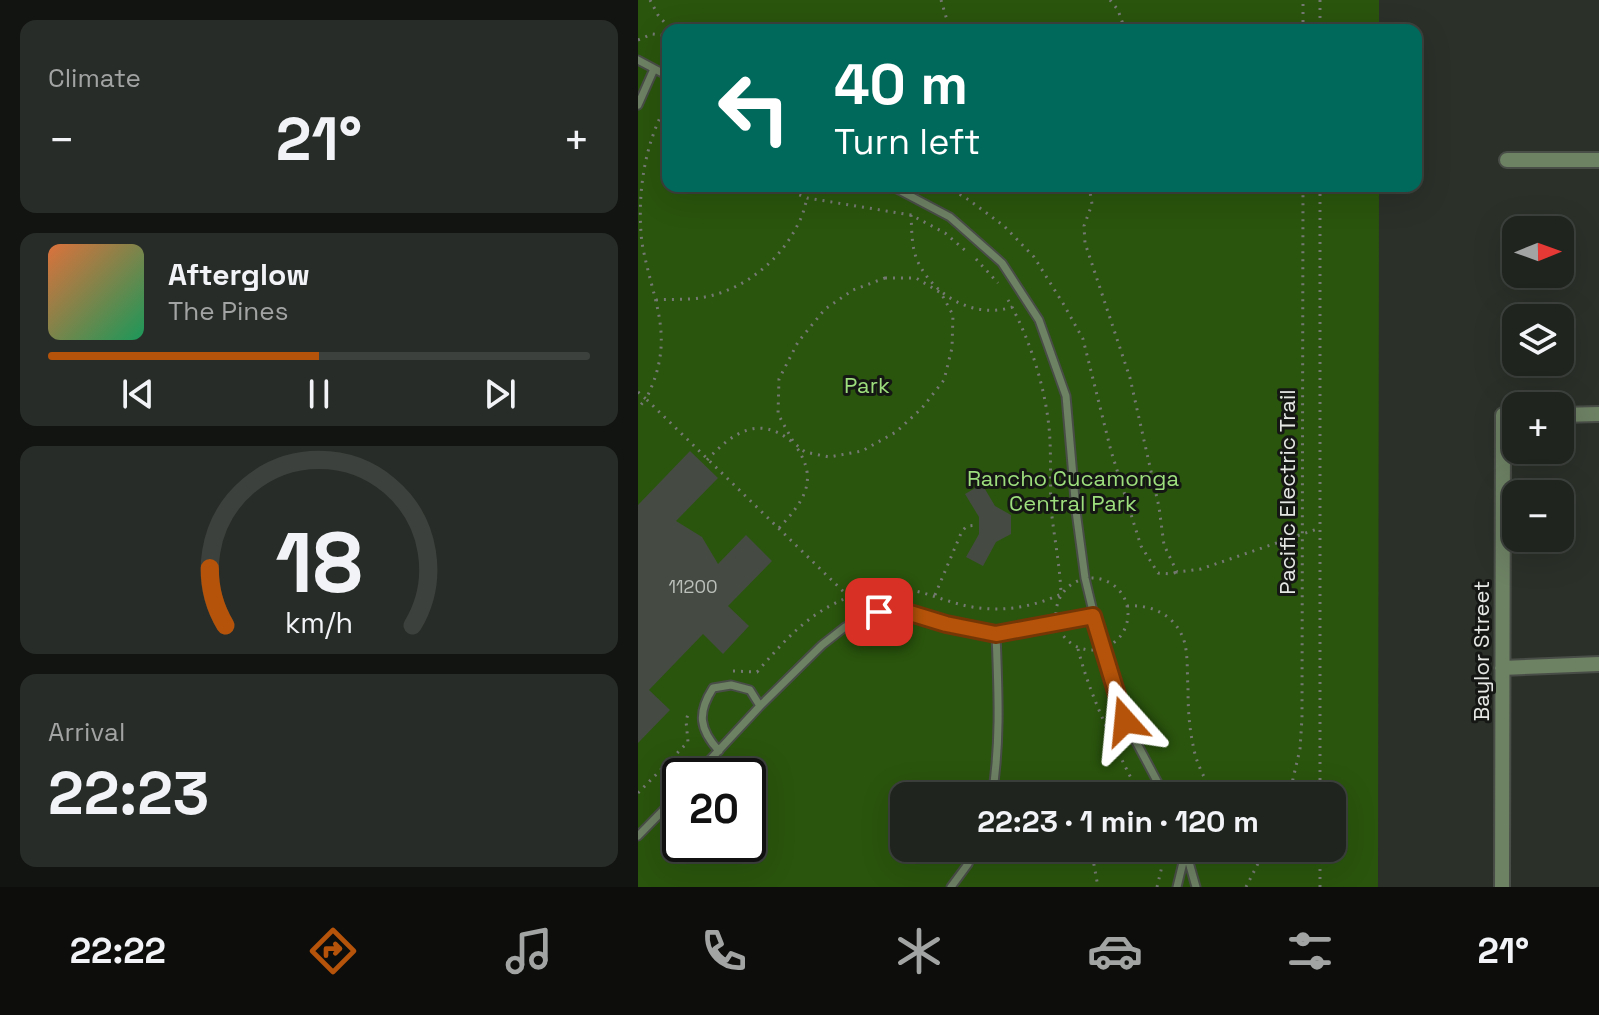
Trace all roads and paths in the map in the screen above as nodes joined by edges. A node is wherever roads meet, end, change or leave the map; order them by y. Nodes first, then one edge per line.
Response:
1 (650, 0) edge
2 (941, 0) edge
3 (1110, 0) edge
4 (1303, 0) edge
5 (1320, 0) edge
6 (666, 24) edge
7 (948, 24) edge
8 (1123, 24) edge
9 (1303, 24) edge
10 (1320, 24) edge
11 (662, 35) edge
12 (638, 40) edge
13 (638, 60) edge
14 (654, 69) junction
15 (662, 73) edge
16 (638, 105) edge
17 (662, 113) edge
18 (1507, 160) dead end
19 (1599, 160) edge
20 (792, 192) edge
21 (903, 192) edge
22 (956, 192) edge
23 (1090, 192) edge
24 (1303, 192) edge
25 (1320, 192) edge
26 (807, 198) junction
27 (911, 215) junction
28 (1001, 287) dead end
29 (941, 293) junction
30 (1007, 297) dead end
31 (656, 300) junction
32 (1012, 307) junction
33 (638, 392) edge
34 (646, 399) junction
35 (638, 408) edge
36 (1599, 414) edge
37 (1574, 415) edge
38 (794, 443) junction
39 (707, 460) junction
40 (1508, 464) edge
41 (978, 525) dead end
42 (779, 528) junction
43 (1320, 528) junction
44 (1303, 535) junction
45 (1177, 572) junction
46 (1096, 578) dead end
47 (1074, 583) dead end
48 (1061, 594) junction
49 (935, 596) junction
50 (1127, 606) junction
51 (1056, 610) dead end
52 (1093, 616) junction
53 (1061, 633) dead end
54 (996, 634) junction
55 (1111, 645) dead end
56 (1078, 648) junction
57 (1086, 650) dead end
58 (1599, 664) edge
59 (1502, 668) junction
60 (760, 706) junction
61 (719, 751) junction
62 (712, 758) edge
63 (994, 782) edge
64 (1133, 782) edge
65 (1158, 782) edge
66 (1208, 782) edge
67 (1292, 782) edge
68 (1320, 782) edge
69 (662, 811) edge
70 (638, 836) edge
71 (969, 862) edge
72 (1094, 862) edge
73 (1163, 862) edge
74 (1182, 862) edge
75 (1189, 862) edge
76 (1259, 862) edge
77 (1320, 862) edge
78 (951, 887) edge
79 (1098, 887) edge
80 (1157, 887) edge
81 (1177, 887) edge
82 (1196, 887) edge
83 (1246, 887) edge
84 (1320, 887) edge
85 (1502, 887) edge

1 - 6 path
2 - 7 path
3 - 8 path
4 - 9 path
5 - 10 path
11 - 12 path
13 - 14 lane
14 - 15 lane
14 - 16 lane
17 - 31 path
18 - 19 street
20 - 26 path
21 - 52 lane
22 - 45 path
23 - 45 path
24 - 44 path, Pacific Electric Trail
25 - 43 path, Pacific Electric Trail
26 - 27 path
26 - 31 path
27 - 28 path
27 - 29 path
29 - 32 path
29 - 38 path
29 - 38 path
30 - 32 path
31 - 34 path
32 - 48 path
33 - 34 path
34 - 35 path
34 - 39 path
36 - 37 street
38 - 39 path
38 - 42 path
39 - 42 path
40 - 59 street, Baylor Street
41 - 49 path
42 - 49 path
43 - 44 path
43 - 68 path, Pacific Electric Trail
44 - 45 path
44 - 67 path, Pacific Electric Trail
46 - 50 path
47 - 48 path
48 - 49 path
48 - 51 path
50 - 55 path
50 - 66 path
52 - 54 lane
52 - 65 lane
53 - 56 path
54 - 60 lane
54 - 63 lane
56 - 57 path
56 - 64 path
58 - 59 street
59 - 85 street, Baylor Street
60 - 61 lane
60 - 61 lane
61 - 62 lane
69 - 70 lane
71 - 78 lane
72 - 79 path
73 - 80 path
74 - 81 lane
75 - 82 lane
76 - 83 path
77 - 84 path

